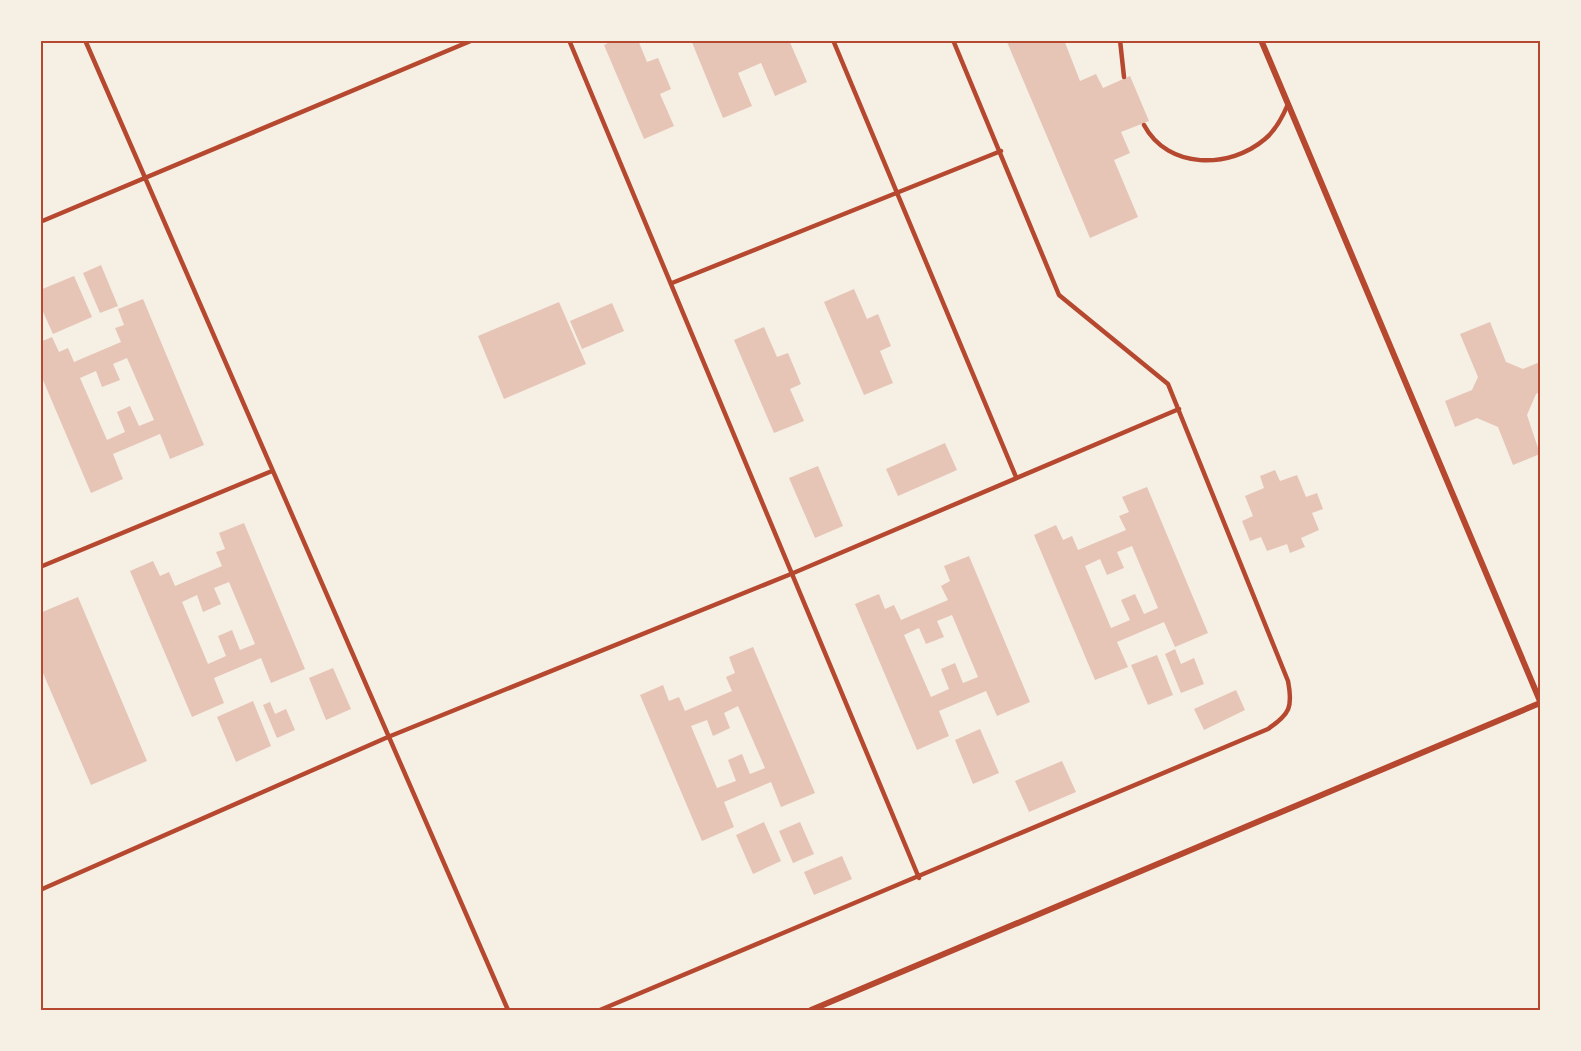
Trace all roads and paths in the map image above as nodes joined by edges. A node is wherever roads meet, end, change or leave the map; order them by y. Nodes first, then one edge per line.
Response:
1 (85, 40) edge
2 (473, 40) edge
3 (568, 40) edge
4 (833, 40) edge
5 (953, 40) edge
6 (1120, 40) edge
7 (1261, 40) edge
8 (1124, 77) dead end
9 (1288, 104) junction
10 (1144, 125) dead end
11 (1001, 152) junction
12 (145, 178) junction
13 (897, 193) junction
14 (40, 222) edge
15 (672, 283) junction
16 (1179, 409) junction
17 (272, 471) junction
18 (1016, 477) junction
19 (40, 567) edge
20 (790, 574) junction
21 (1540, 702) edge
22 (388, 737) junction
23 (919, 878) junction
24 (40, 890) edge
25 (508, 1011) edge
26 (600, 1011) edge
27 (812, 1011) edge

1 - 12 lane
2 - 12 lane
3 - 15 lane
4 - 13 lane
5 - 11 lane
6 - 8 lane
7 - 9 street
9 - 10 lane
9 - 21 street
11 - 13 lane
11 - 16 lane
12 - 14 lane
12 - 17 lane
13 - 15 lane
13 - 18 lane
15 - 20 lane
16 - 18 lane
16 - 23 lane
17 - 19 lane
17 - 22 lane
18 - 20 lane
20 - 22 lane
20 - 23 lane
21 - 27 street
22 - 24 lane
22 - 25 lane
23 - 26 lane

